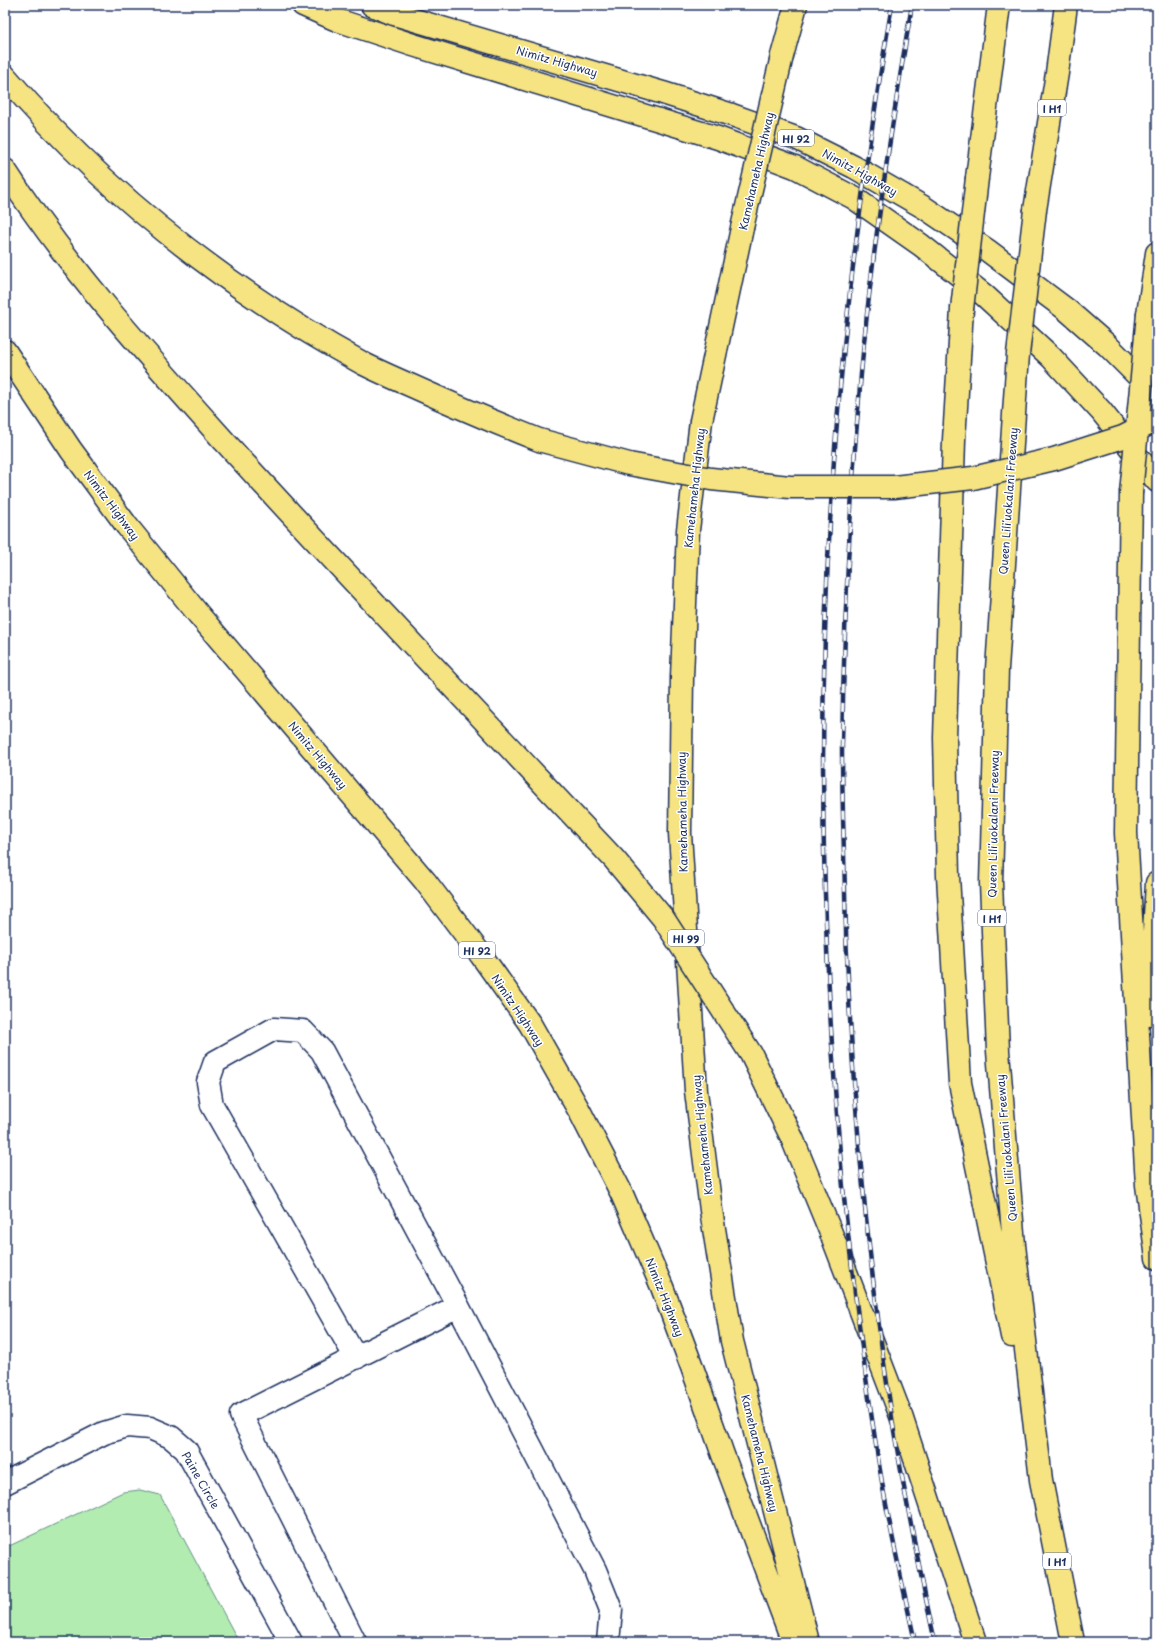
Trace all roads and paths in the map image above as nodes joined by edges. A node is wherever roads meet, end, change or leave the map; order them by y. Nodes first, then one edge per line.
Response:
1 (303, 5) edge
2 (372, 5) edge
3 (796, 5) edge
4 (999, 5) edge
5 (1066, 5) edge
6 (5, 76) edge
7 (5, 170) edge
8 (1157, 253) edge
9 (5, 351) edge
10 (1157, 395) edge
11 (1157, 420) edge
12 (1157, 481) edge
13 (1157, 884) edge
14 (1147, 1185) junction
15 (1157, 1258) edge
16 (458, 1306) junction
17 (356, 1358) junction
18 (1041, 1480) junction
19 (5, 1483) edge
20 (291, 1642) edge
21 (355, 1642) edge
22 (608, 1642) edge
23 (793, 1642) edge
24 (808, 1642) edge
25 (975, 1642) edge
26 (1072, 1642) edge

1 - 12 main road
2 - 10 main road, Nimitz Highway / HI 92
3 - 24 main road, Kamehameha Highway / HI 99, bridge
4 - 18 main road, bridge
5 - 18 main road, Queen Liliʻuokalani Freeway / I H1, bridge
6 - 11 main road, bridge
7 - 25 main road, bridge
8 - 14 main road, bridge
9 - 23 main road, Nimitz Highway / HI 92
13 - 14 main road
14 - 15 main road
16 - 17 street
16 - 17 street
16 - 22 street
17 - 21 street
18 - 26 main road, Queen Liliʻuokalani Freeway / I H1
19 - 20 street, Paine Circle

